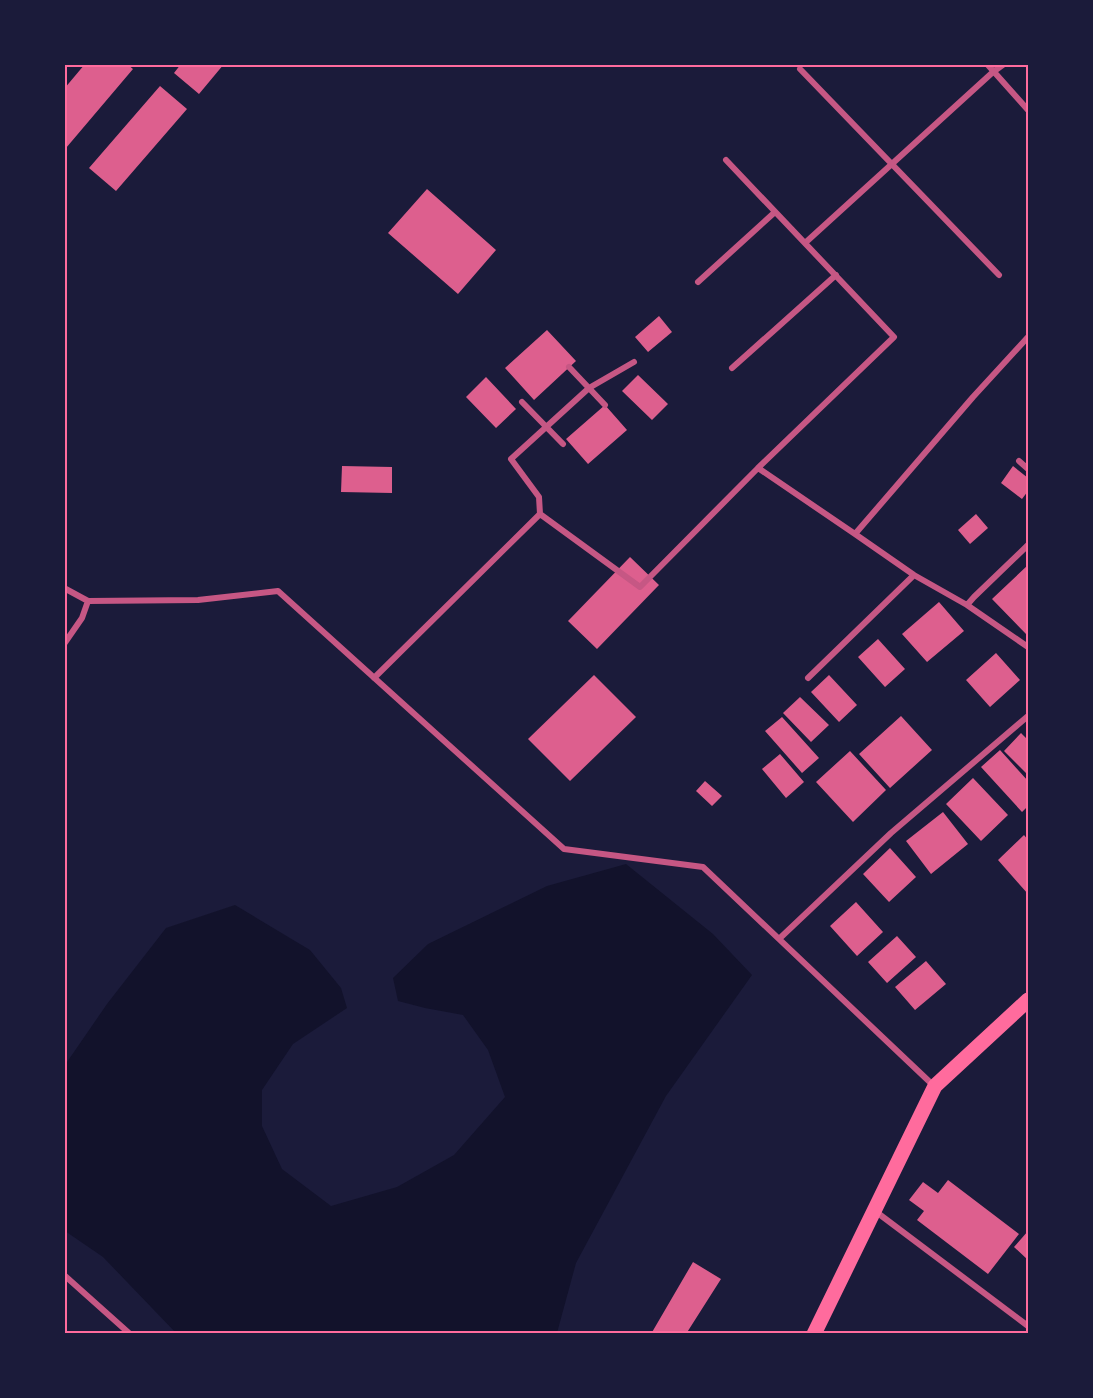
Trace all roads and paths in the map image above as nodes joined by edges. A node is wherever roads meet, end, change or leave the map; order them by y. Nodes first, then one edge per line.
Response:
1 (987, 64) edge
2 (1004, 64) edge
3 (800, 69) dead end
4 (993, 72) junction
5 (1029, 110) edge
6 (726, 160) dead end
7 (892, 164) junction
8 (775, 212) junction
9 (805, 243) junction
10 (999, 275) dead end
11 (836, 276) junction
12 (698, 282) dead end
13 (1029, 337) edge
14 (634, 362) dead end
15 (569, 367) dead end
16 (732, 368) dead end
17 (589, 388) junction
18 (522, 402) dead end
19 (605, 405) dead end
20 (546, 427) junction
21 (563, 444) dead end
22 (1019, 461) dead end
23 (758, 468) junction
24 (1029, 469) edge
25 (540, 514) junction
26 (855, 534) junction
27 (1029, 545) edge
28 (914, 575) junction
29 (64, 588) edge
30 (88, 601) junction
31 (967, 605) junction
32 (64, 644) edge
33 (1029, 647) edge
34 (374, 678) junction
35 (808, 678) dead end
36 (1029, 716) edge
37 (779, 939) junction
38 (1028, 1001) edge
39 (935, 1086) junction
40 (874, 1210) junction
41 (64, 1275) edge
42 (1029, 1326) edge
43 (130, 1334) edge
44 (814, 1334) edge

1 - 4 street
2 - 4 street
3 - 7 street
4 - 5 street
4 - 7 street
6 - 8 street
7 - 9 street
7 - 10 street
8 - 9 street
8 - 12 street
9 - 11 street
11 - 16 street
11 - 23 street
13 - 26 street
14 - 17 street
15 - 17 street
17 - 19 street
17 - 20 street
18 - 20 street
20 - 21 street
20 - 25 street
22 - 24 street
23 - 25 street
23 - 26 street
25 - 34 street
26 - 28 street
27 - 31 street
28 - 31 street
28 - 35 street
29 - 30 street
30 - 32 street
30 - 34 street
31 - 33 street
34 - 37 street
36 - 37 street
37 - 39 street
38 - 39 main road
39 - 40 main road
40 - 42 street
40 - 44 main road
41 - 43 street

